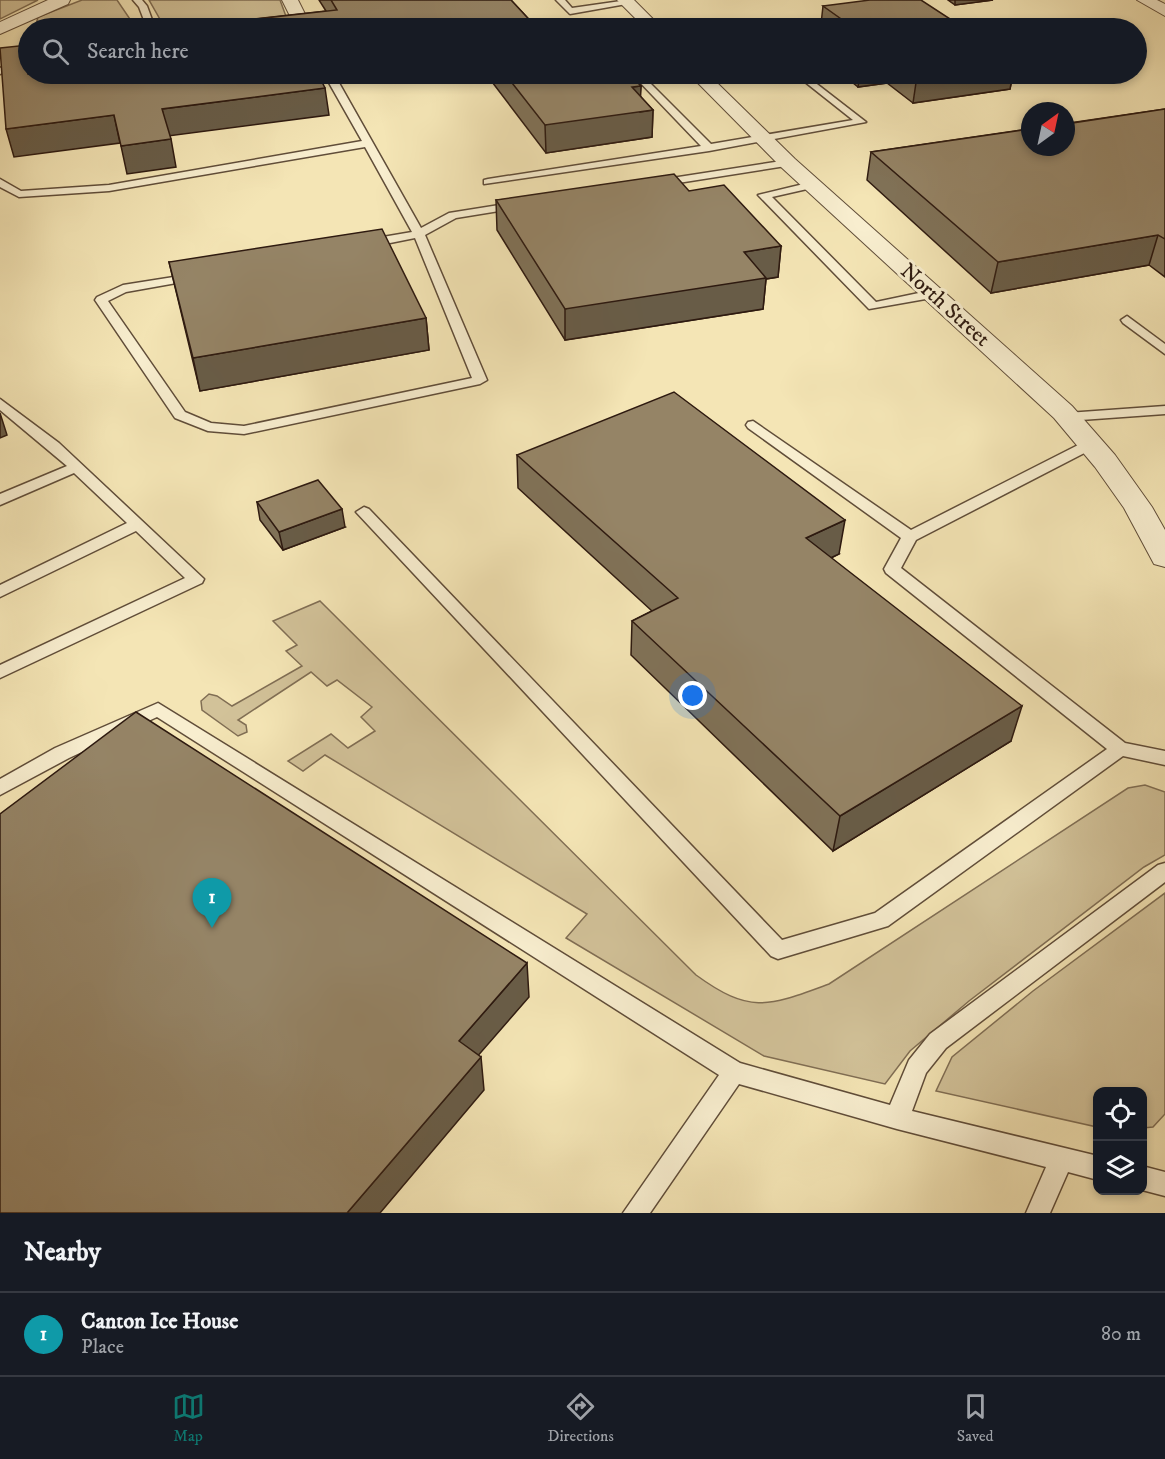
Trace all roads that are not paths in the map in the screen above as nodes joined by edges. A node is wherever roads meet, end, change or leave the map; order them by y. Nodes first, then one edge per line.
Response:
1 (63, 0) edge
2 (137, 0) edge
3 (290, 0) edge
4 (560, 0) edge
5 (1145, 0) edge
6 (626, 1) edge
7 (1165, 11) edge
8 (24, 18) edge
9 (147, 18) edge
10 (299, 18) edge
11 (644, 18) edge
12 (18, 21) edge
13 (0, 29) edge
14 (18, 63) edge
15 (0, 71) edge
16 (335, 84) edge
17 (646, 84) edge
18 (709, 84) edge
19 (812, 84) edge
20 (765, 140) junction
21 (368, 142) junction
22 (709, 148) junction
23 (789, 163) junction
24 (0, 182) edge
25 (488, 182) dead end
26 (812, 184) junction
27 (650, 185) edge
28 (534, 203) edge
29 (419, 234) junction
30 (351, 247) edge
31 (203, 274) edge
32 (933, 294) junction
33 (1127, 320) dead end
34 (1165, 351) edge
35 (0, 403) edge
36 (1165, 410) edge
37 (1067, 417) junction
38 (753, 425) dead end
39 (1091, 444) junction
40 (76, 467) junction
41 (0, 500) edge
42 (364, 512) dead end
43 (138, 524) junction
44 (910, 537) junction
45 (1165, 557) edge
46 (0, 592) edge
47 (0, 672) edge
48 (1120, 749) junction
49 (1165, 758) edge
50 (0, 788) edge
51 (1165, 871) edge
52 (734, 1072) junction
53 (897, 1118) junction
54 (1062, 1159) junction
55 (1093, 1167) edge
56 (1147, 1179) edge
57 (1165, 1184) edge
58 (634, 1213) edge
59 (1038, 1213) edge

1 - 8 street
2 - 9 lane
3 - 10 street
4 - 6 lane
5 - 7 street
6 - 11 street
12 - 13 street
14 - 15 lane
16 - 21 lane
17 - 22 lane
18 - 20 street, North Street
19 - 20 lane
20 - 22 lane
20 - 23 street, North Street
21 - 24 lane
21 - 29 lane
22 - 25 lane
23 - 26 street, North Street
23 - 27 lane
26 - 32 street, North Street
26 - 32 lane
28 - 29 lane
29 - 30 lane
29 - 31 lane
32 - 37 street, North Street
33 - 34 lane
35 - 40 lane
36 - 37 lane
37 - 39 street, North Street
38 - 44 lane
39 - 44 lane
39 - 45 street, North Street
40 - 41 lane
40 - 43 lane
42 - 48 lane
43 - 46 lane
43 - 47 lane
44 - 48 lane
48 - 49 lane
50 - 52 lane
51 - 53 lane
52 - 53 lane
52 - 58 lane
53 - 54 lane
54 - 55 lane
54 - 59 lane
56 - 57 lane

